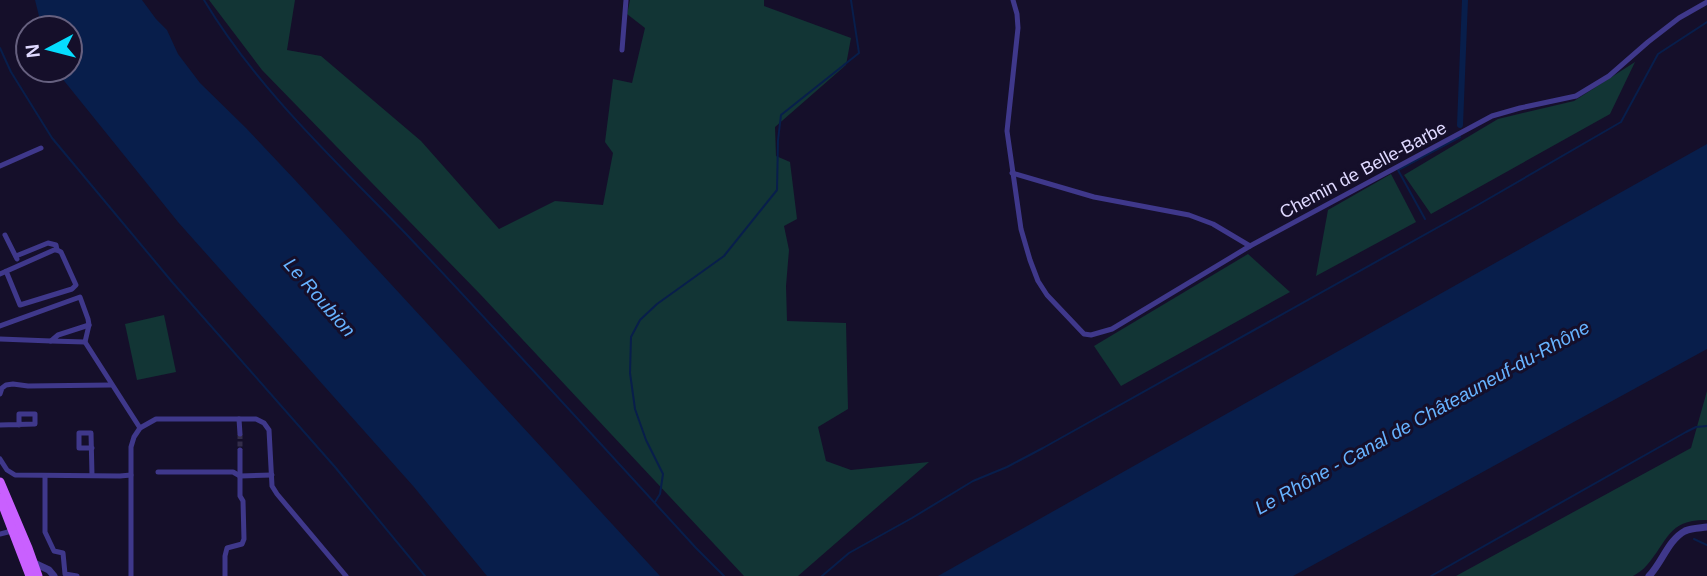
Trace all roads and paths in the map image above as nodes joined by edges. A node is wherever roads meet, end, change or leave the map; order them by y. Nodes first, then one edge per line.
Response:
1 (626, 0) edge
2 (1013, 0) edge
3 (1707, 2) edge
4 (622, 50) dead end
5 (41, 148) dead end
6 (0, 166) edge
7 (1012, 173) junction
8 (5, 235) dead end
9 (1250, 246) junction
10 (57, 250) junction
11 (16, 256) junction
12 (20, 265) junction
13 (3, 273) edge
14 (89, 322) junction
15 (0, 326) edge
16 (0, 340) edge
17 (51, 341) junction
18 (85, 342) junction
19 (111, 385) junction
20 (0, 394) edge
21 (239, 419) junction
22 (0, 425) edge
23 (19, 425) dead end
24 (140, 428) junction
25 (240, 434) tunnel mouth
26 (92, 448) dead end
27 (240, 450) tunnel mouth
28 (0, 459) edge
29 (158, 472) dead end
30 (92, 475) junction
31 (131, 475) junction
32 (272, 475) junction
33 (45, 476) junction
34 (240, 476) junction
35 (0, 482) edge
36 (0, 498) edge
37 (1707, 527) edge
38 (12, 528) junction
39 (0, 534) edge
40 (34, 564) junction
41 (30, 576) edge
42 (38, 576) edge
43 (54, 576) edge
44 (78, 576) edge
45 (131, 576) edge
46 (225, 576) edge
47 (346, 576) edge
48 (1649, 576) edge

1 - 4 street
2 - 7 street
3 - 9 street, Chemin de Belle-Barbe
5 - 6 street
7 - 9 street
7 - 9 street, Chemin de Belle-Barbe
8 - 11 street
10 - 11 street
10 - 12 street
10 - 13 street
11 - 12 street
12 - 13 street
14 - 15 street
14 - 17 street
14 - 18 street
16 - 17 street
17 - 18 street
18 - 19 street
19 - 20 street
19 - 24 street
21 - 24 street
21 - 25 street
21 - 32 street
22 - 23 street
24 - 31 street
26 - 30 street
27 - 34 street
28 - 33 street
29 - 34 street
30 - 31 street
30 - 33 street
31 - 45 street
32 - 34 street
32 - 47 street
33 - 44 street
34 - 46 street
35 - 40 main road
36 - 38 main road
37 - 48 street
38 - 39 street
38 - 41 main road
40 - 42 main road
40 - 43 street

